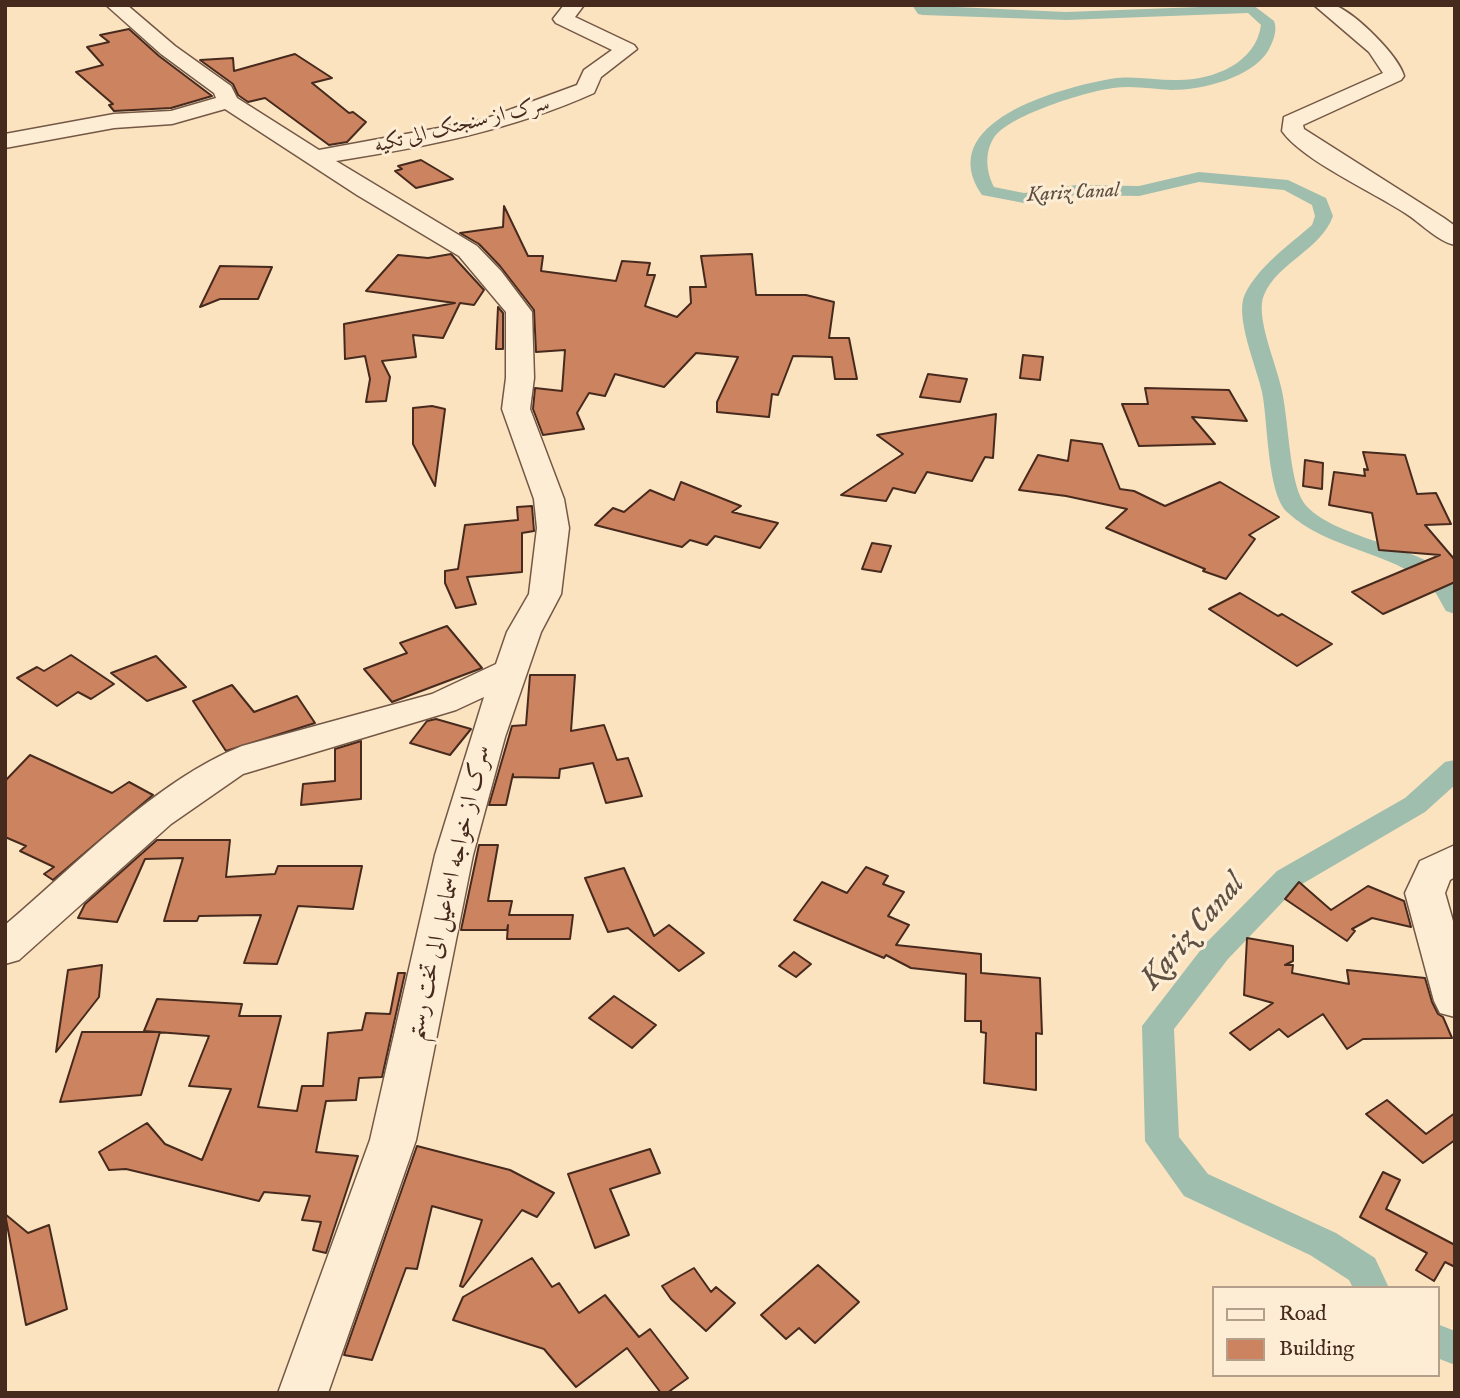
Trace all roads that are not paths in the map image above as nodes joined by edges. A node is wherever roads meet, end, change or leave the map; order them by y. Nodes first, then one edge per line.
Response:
1 (115, 5) edge
2 (575, 5) edge
3 (1323, 5) edge
4 (228, 101) junction
5 (5, 141) edge
6 (314, 158) junction
7 (1455, 239) edge
8 (510, 671) junction
9 (1455, 859) edge
10 (5, 949) edge
11 (1455, 1001) edge
12 (303, 1393) edge

1 - 4 street, سرک از خواجه اسماعیل الی تخت رستم
2 - 6 street, سرک از سنجتک الی تکیه
3 - 7 street
4 - 5 street
4 - 6 street, سرک از خواجه اسماعیل الی تخت رستم
6 - 8 street, سرک از خواجه اسماعیل الی تخت رستم
8 - 10 street
8 - 12 street, سرک از خواجه اسماعیل الی تخت رستم
9 - 11 street

